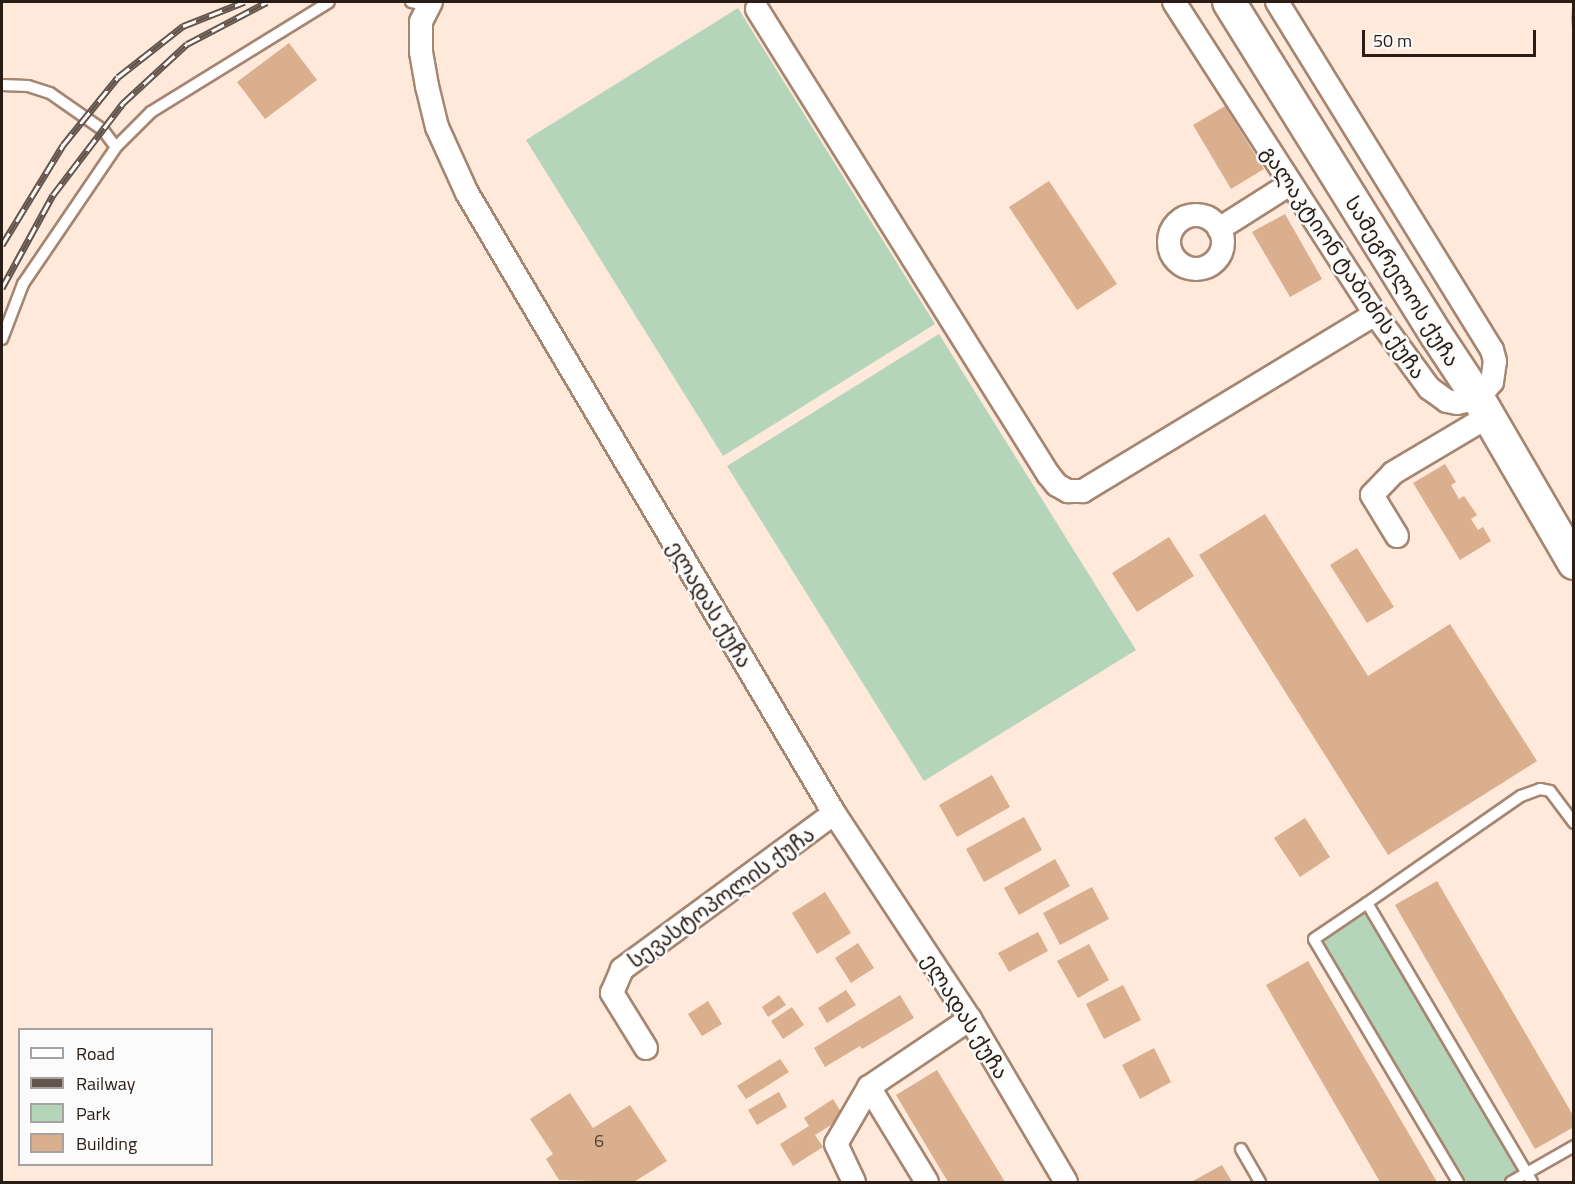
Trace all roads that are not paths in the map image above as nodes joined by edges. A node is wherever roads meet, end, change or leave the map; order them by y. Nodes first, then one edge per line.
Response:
1 (328, 2) edge
2 (1174, 2) edge
3 (1228, 2) edge
4 (1277, 2) edge
5 (423, 3) edge
6 (757, 9) dead end
7 (2, 85) edge
8 (116, 147) junction
9 (1290, 184) junction
10 (1219, 229) dead end
11 (1376, 315) junction
12 (2, 339) edge
13 (1484, 407) junction
14 (1397, 536) dead end
15 (1574, 563) edge
16 (834, 813) junction
17 (1574, 823) edge
18 (1367, 903) junction
19 (970, 1019) junction
20 (646, 1048) dead end
21 (869, 1088) junction
22 (1574, 1146) edge
23 (1241, 1149) dead end
24 (1529, 1178) edge
25 (854, 1182) edge
26 (927, 1182) edge
27 (1066, 1182) edge
28 (1260, 1182) edge
29 (1458, 1182) edge
30 (1511, 1182) edge

1 - 8 lane
2 - 9 street, გალაკტიონ ტაბიძის ქუჩა
3 - 13 main road, სამეგრელოს ქუჩა
4 - 13 street
5 - 16 street, ელადას ქუჩა
6 - 11 street
7 - 8 lane
8 - 12 lane
9 - 10 street
9 - 11 street, გალაკტიონ ტაბიძის ქუჩა
11 - 13 street, გალაკტიონ ტაბიძის ქუჩა
13 - 14 street
13 - 15 main road, სამეგრელოს ქუჩა
16 - 19 street, ელადას ქუჩა
16 - 20 street, სევასტოპოლის ქუჩა
17 - 18 lane
18 - 24 lane
18 - 29 lane
19 - 21 street
19 - 27 street, ელადას ქუჩა
21 - 25 street
21 - 26 street
22 - 24 lane
23 - 28 lane
24 - 30 lane

